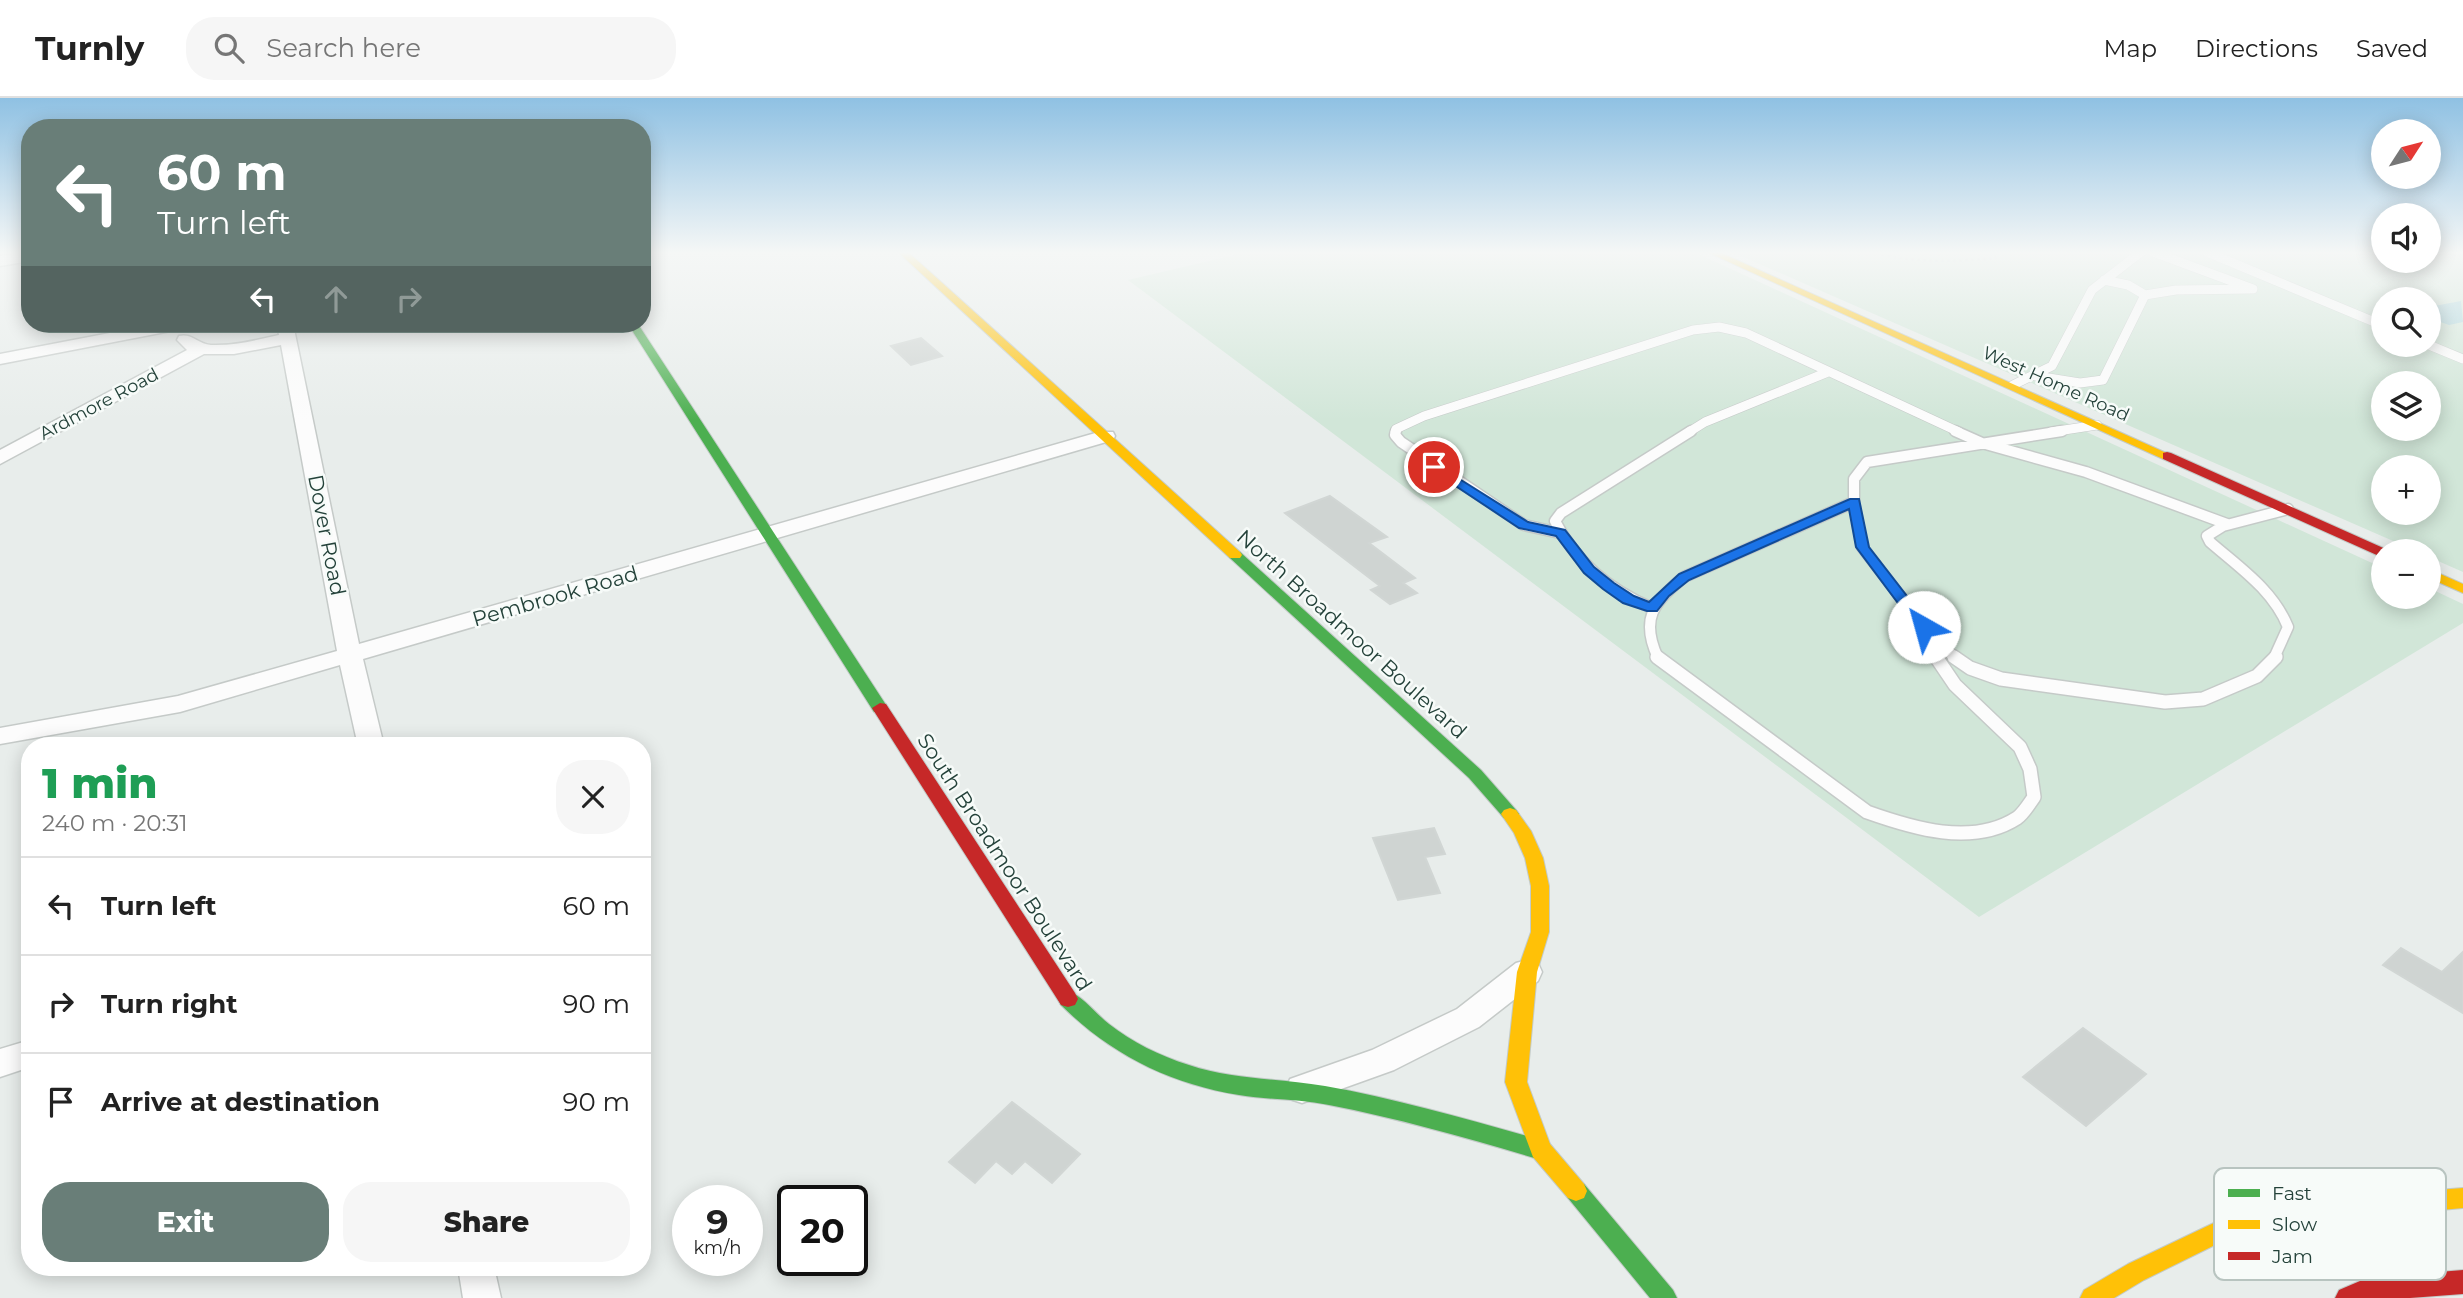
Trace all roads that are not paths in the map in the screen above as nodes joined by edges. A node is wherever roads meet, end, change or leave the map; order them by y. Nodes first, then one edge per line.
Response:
1 (965, 308) edge
2 (1839, 308) edge
3 (2082, 308) edge
4 (2139, 308) edge
5 (2342, 308) edge
6 (2371, 320) edge
7 (133, 333) edge
8 (183, 333) edge
9 (280, 333) edge
10 (287, 333) edge
11 (639, 333) edge
12 (199, 350) junction
13 (2441, 350) edge
14 (0, 359) edge
15 (2463, 359) edge
16 (1828, 372) junction
17 (2036, 376) junction
18 (2013, 385) junction
19 (2101, 425) junction
20 (1106, 436) junction
21 (1982, 443) junction
22 (0, 458) edge
23 (1854, 502) junction
24 (2288, 509) junction
25 (2227, 524) junction
26 (1560, 533) junction
27 (768, 534) junction
28 (2371, 547) edge
29 (2441, 579) edge
30 (2463, 589) edge
31 (1652, 608) junction
32 (1938, 645) junction
33 (350, 656) junction
34 (0, 736) edge
35 (368, 737) edge
36 (1527, 972) junction
37 (21, 1056) edge
38 (0, 1063) edge
39 (1297, 1090) junction
40 (1541, 1150) junction
41 (2214, 1234) edge
42 (478, 1276) edge
43 (2463, 1282) edge
44 (482, 1298) edge
45 (1665, 1298) edge
46 (2092, 1298) edge
47 (2347, 1298) edge

1 - 20 street, North Broadmoor Boulevard
2 - 18 street, West Home Road
3 - 17 lane
4 - 17 lane
5 - 6 lane
7 - 14 street
8 - 12 street
9 - 12 street, Ardmore Road
10 - 33 street, Dover Road
11 - 27 street, South Broadmoor Boulevard
12 - 22 street, Ardmore Road
13 - 15 lane
16 - 21 lane
16 - 26 lane
16 - 26 lane
17 - 18 lane
18 - 19 street, West Home Road
19 - 21 lane
19 - 24 street, West Home Road
20 - 27 street, Pembrook Road
20 - 36 street, North Broadmoor Boulevard
21 - 23 lane
21 - 25 lane
23 - 31 lane
23 - 32 lane
24 - 25 lane
24 - 28 street, West Home Road
25 - 32 lane
26 - 31 lane
27 - 33 street, Pembrook Road
27 - 39 street, South Broadmoor Boulevard
29 - 30 street
31 - 32 lane
33 - 34 street, Pembrook Road
33 - 35 street, Dover Road
36 - 39 street
36 - 40 street, North Broadmoor Boulevard
37 - 38 street
39 - 40 street, South Broadmoor Boulevard
40 - 45 street
41 - 46 street
42 - 44 street
43 - 47 street

